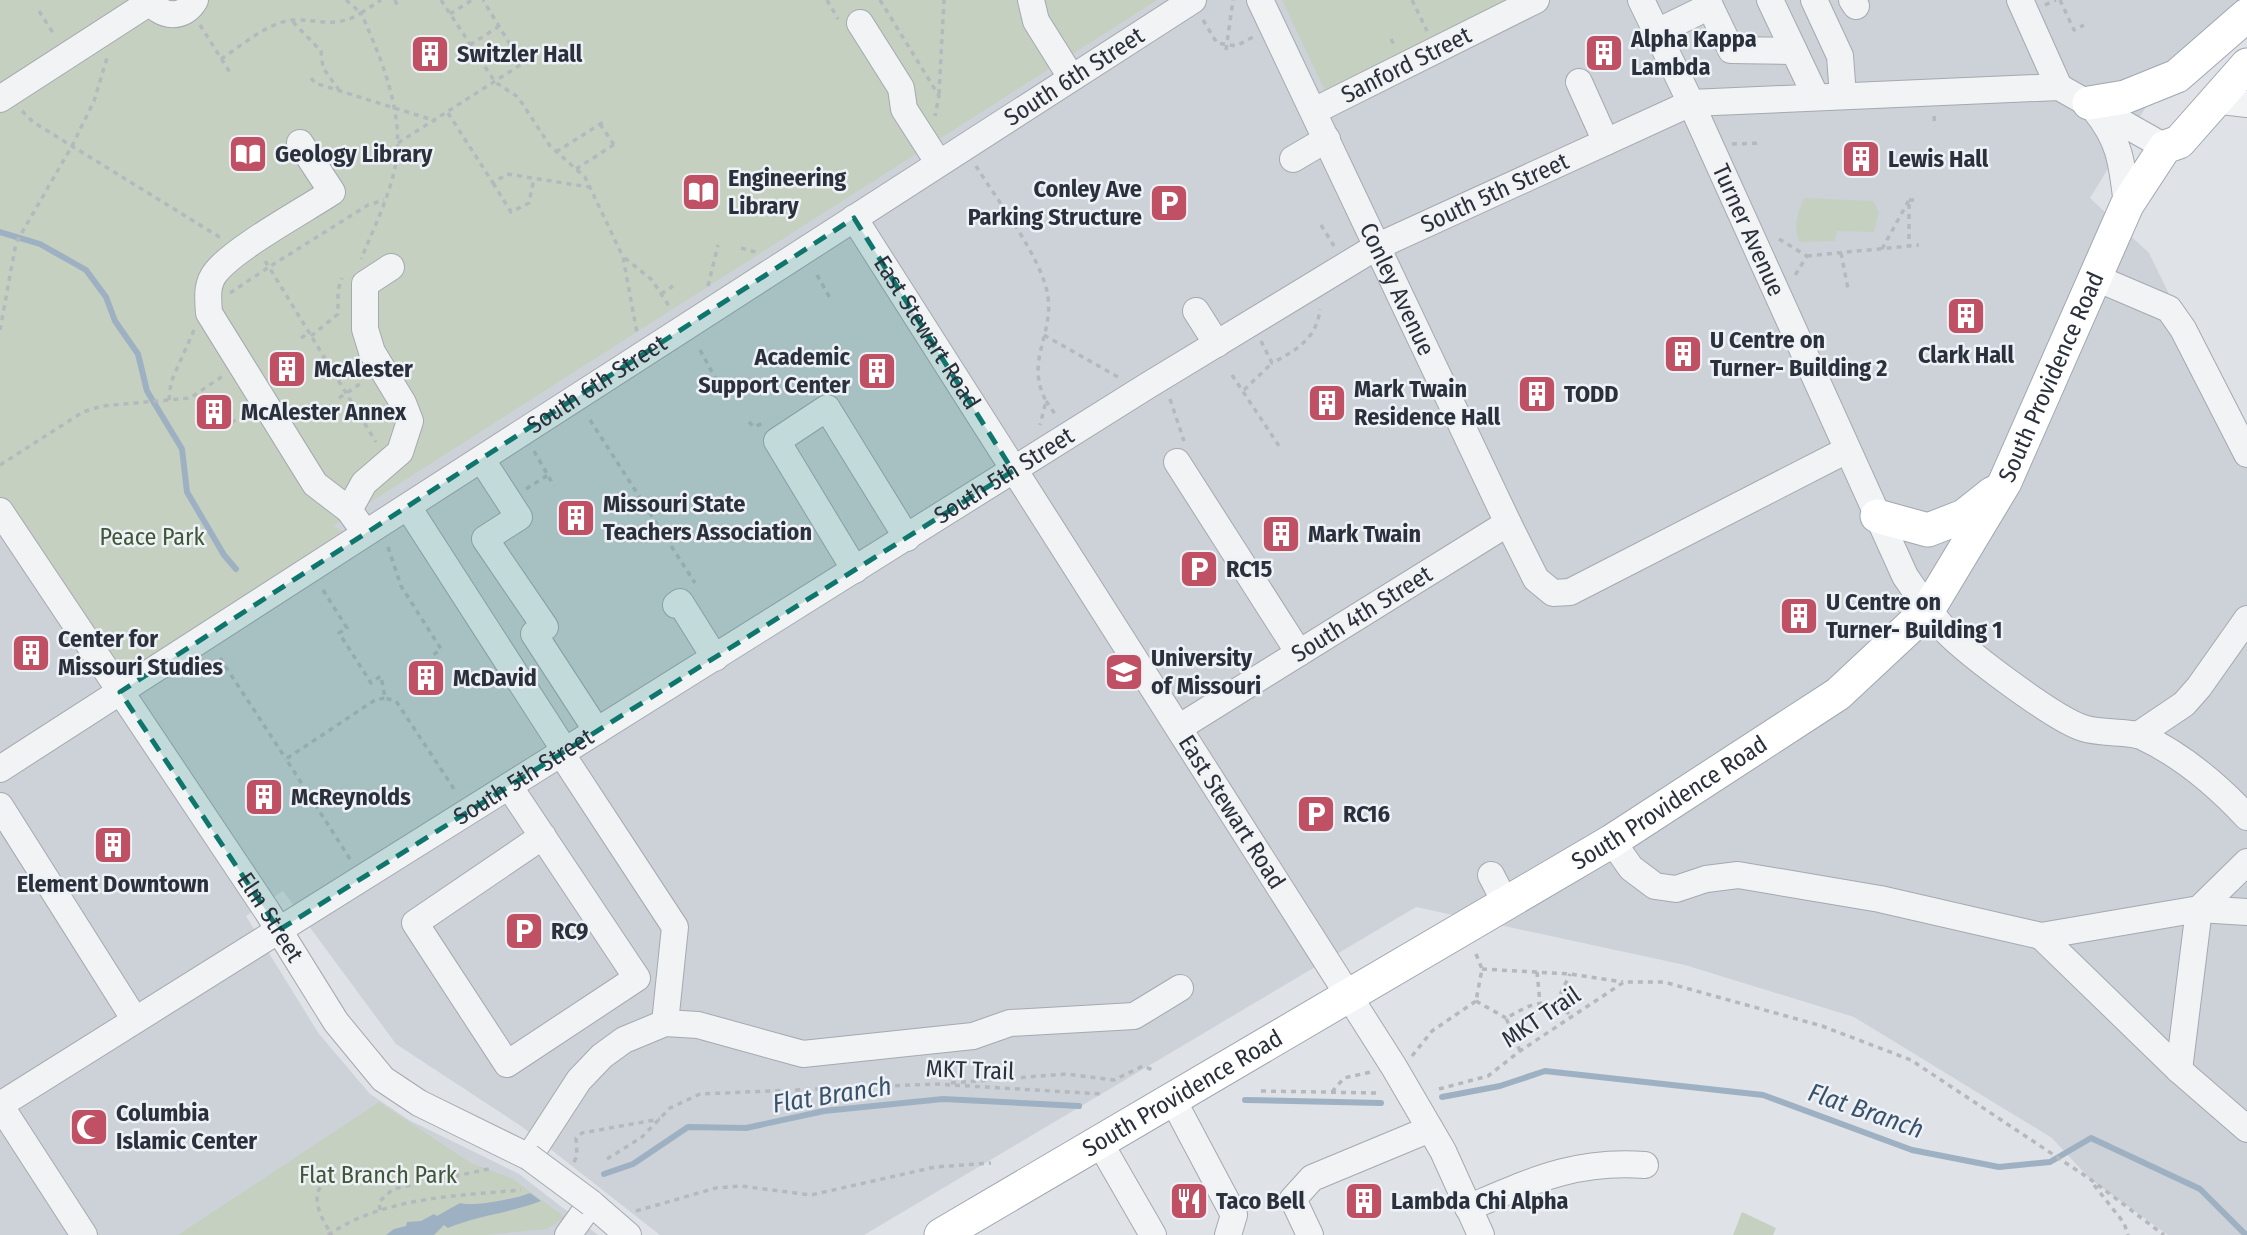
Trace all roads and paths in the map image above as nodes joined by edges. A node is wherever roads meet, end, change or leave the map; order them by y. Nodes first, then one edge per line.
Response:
1 (346, 0) edge
2 (381, 0) edge
3 (441, 0) edge
4 (471, 0) edge
5 (483, 0) edge
6 (944, 0) edge
7 (1031, 0) edge
8 (1233, 0) edge
9 (1260, 0) edge
10 (1412, 0) edge
11 (1536, 0) edge
12 (1641, 0) edge
13 (1770, 0) edge
14 (1814, 0) edge
15 (2020, 0) edge
16 (2060, 0) edge
17 (149, 1) edge
18 (464, 2) edge
19 (1708, 3) edge
20 (1198, 9) edge
21 (196, 10) edge
22 (39, 11) dead end
23 (360, 13) junction
24 (450, 14) junction
25 (2247, 15) edge
26 (292, 20) junction
27 (860, 23) dead end
28 (2084, 25) dead end
29 (499, 27) junction
30 (1657, 32) junction
31 (2247, 33) edge
32 (1255, 36) dead end
33 (1431, 39) dead end
34 (470, 45) junction
35 (62, 46) dead end
36 (1227, 47) junction
37 (1794, 51) junction
38 (109, 54) dead end
39 (221, 59) junction
40 (2247, 65) edge
41 (230, 74) dead end
42 (1070, 77) junction
43 (311, 78) dead end
44 (495, 82) junction
45 (1579, 82) dead end
46 (2059, 86) junction
47 (339, 90) junction
48 (939, 96) dead end
49 (1843, 96) junction
50 (4, 97) edge
51 (1816, 97) junction
52 (2213, 100) junction
53 (1692, 103) junction
54 (2089, 103) junction
55 (2247, 104) edge
56 (394, 106) junction
57 (1314, 111) junction
58 (448, 113) junction
59 (436, 121) junction
60 (1726, 133) dead end
61 (1327, 139) junction
62 (1606, 142) junction
63 (300, 143) dead end
64 (398, 143) junction
65 (1762, 143) dead end
66 (73, 144) junction
67 (2165, 147) junction
68 (556, 152) junction
69 (1293, 159) dead end
70 (938, 162) junction
71 (975, 165) dead end
72 (576, 169) junction
73 (534, 178) junction
74 (493, 183) junction
75 (589, 187) junction
76 (384, 200) junction
77 (1909, 200) junction
78 (1916, 201) dead end
79 (2127, 205) junction
80 (854, 218) junction
81 (1321, 225) dead end
82 (1769, 234) dead end
83 (718, 245) dead end
84 (1919, 245) dead end
85 (1334, 246) dead end
86 (1376, 247) junction
87 (1909, 247) junction
88 (741, 248) dead end
89 (1882, 249) junction
90 (242, 250) junction
91 (1841, 253) junction
92 (761, 254) dead end
93 (1807, 256) junction
94 (623, 257) junction
95 (269, 267) junction
96 (358, 267) dead end
97 (391, 267) dead end
98 (346, 275) dead end
99 (817, 275) dead end
100 (2094, 277) junction
101 (1791, 282) dead end
102 (673, 286) dead end
103 (707, 288) dead end
104 (1848, 289) dead end
105 (661, 294) junction
106 (830, 298) dead end
107 (1320, 303) dead end
108 (672, 311) dead end
109 (1196, 311) dead end
110 (209, 313) junction
111 (0, 330) edge
112 (310, 334) junction
113 (1044, 335) junction
114 (301, 338) dead end
115 (1261, 339) dead end
116 (1217, 344) junction
117 (700, 350) dead end
118 (640, 359) junction
119 (1272, 363) junction
120 (242, 364) junction
121 (383, 370) junction
122 (1232, 375) dead end
123 (1164, 376) junction
124 (718, 383) dead end
125 (1122, 383) dead end
126 (1244, 390) junction
127 (346, 393) junction
128 (339, 398) dead end
129 (169, 400) junction
130 (1046, 401) junction
131 (265, 402) junction
132 (2238, 412) edge
133 (590, 420) dead end
134 (1060, 422) dead end
135 (216, 423) dead end
136 (1037, 437) dead end
137 (1282, 449) dead end
138 (1847, 450) junction
139 (534, 452) dead end
140 (2247, 454) edge
141 (482, 460) junction
142 (388, 462) junction
143 (1177, 462) joint
144 (0, 465) edge
145 (1013, 471) junction
146 (2005, 482) junction
147 (554, 485) dead end
148 (408, 507) junction
149 (349, 510) junction
150 (0, 511) edge
151 (1877, 516) junction
152 (1508, 523) junction
153 (906, 538) junction
154 (377, 541) junction
155 (855, 569) junction
156 (696, 585) dead end
157 (323, 590) dead end
158 (676, 605) dead end
159 (1928, 610) junction
160 (2247, 619) edge
161 (1299, 653) junction
162 (433, 655) dead end
163 (220, 658) dead end
164 (715, 658) junction
165 (120, 692) junction
166 (385, 698) junction
167 (1180, 727) junction
168 (597, 731) junction
169 (2138, 735) junction
170 (563, 752) junction
171 (286, 759) junction
172 (0, 769) edge
173 (509, 786) junction
174 (457, 794) dead end
175 (0, 806) edge
176 (2247, 817) edge
177 (543, 836) junction
178 (1612, 841) junction
179 (351, 861) dead end
180 (2247, 862) edge
181 (2199, 909) junction
182 (2247, 912) edge
183 (279, 930) junction
184 (2041, 936) junction
185 (1476, 954) dead end
186 (1482, 969) junction
187 (1537, 972) junction
188 (1570, 974) junction
189 (1624, 982) junction
190 (1180, 988) dead end
191 (1349, 997) junction
192 (1476, 1002) junction
193 (1540, 1003) junction
194 (1556, 1003) junction
195 (1572, 1016) junction
196 (1506, 1018) junction
197 (135, 1020) junction
198 (665, 1023) junction
199 (1520, 1051) junction
200 (1383, 1069) junction
201 (1153, 1070) dead end
202 (2179, 1070) junction
203 (935, 1084) junction
204 (1439, 1089) dead end
205 (1261, 1091) dead end
206 (1332, 1092) junction
207 (1377, 1093) dead end
208 (1102, 1094) dead end
209 (1172, 1100) junction
210 (0, 1105) edge
211 (662, 1119) junction
212 (1430, 1129) junction
213 (2247, 1129) edge
214 (1100, 1143) junction
215 (529, 1157) junction
216 (607, 1159) dead end
217 (573, 1163) dead end
218 (991, 1163) dead end
219 (1645, 1165) dead end
220 (489, 1169) dead end
221 (2090, 1179) junction
222 (327, 1180) dead end
223 (521, 1190) dead end
224 (591, 1203) junction
225 (1468, 1208) junction
226 (380, 1210) junction
227 (631, 1223) edge
228 (330, 1234) edge
229 (84, 1235) edge
230 (568, 1235) edge
231 (941, 1235) edge
232 (1153, 1235) edge
233 (1228, 1235) edge
234 (1310, 1235) edge
235 (1481, 1235) edge
236 (2128, 1235) edge
237 (2164, 1235) edge

1 - 23 path
2 - 23 path
3 - 24 path
4 - 18 path
5 - 29 path
6 - 48 path
7 - 42 street
8 - 36 path
9 - 57 street, Conley Avenue
10 - 33 path
11 - 57 street, Sanford Street
12 - 30 street, Turner Avenue
13 - 37 street
14 - 49 street
15 - 46 street
16 - 28 path
17 - 21 street
17 - 50 street
18 - 24 path
19 - 30 street
19 - 37 street
20 - 36 path
20 - 42 street, South 6th Street
21 - 39 path
22 - 35 path
23 - 26 path
23 - 56 path
24 - 34 path
25 - 54 main road
26 - 39 path
26 - 47 path
27 - 70 street
29 - 34 path
29 - 44 path
30 - 53 street, Turner Avenue
31 - 67 main road, South Providence Road
32 - 36 path
34 - 44 path
37 - 51 street
38 - 66 path
39 - 41 path
40 - 52 main road, South Providence Road
42 - 70 street, South 6th Street
43 - 47 path
44 - 58 path
44 - 68 path
45 - 62 street
46 - 49 street, South 5th Street
46 - 54 street
47 - 56 path
49 - 51 street, South 5th Street
50 - 66 path
51 - 53 street, South 5th Street
52 - 55 street
52 - 67 main road, South Providence Road
53 - 62 street, South 5th Street
53 - 138 street, Turner Avenue
54 - 67 street
54 - 79 street
56 - 59 path
56 - 64 path
57 - 61 street, Conley Avenue
58 - 59 path
58 - 74 path
59 - 64 path
60 - 65 path
61 - 69 street
61 - 86 street, Conley Avenue
62 - 86 street, South 5th Street
63 - 90 street
64 - 76 path
66 - 90 path
66 - 111 path
67 - 79 main road, South Providence Road
68 - 72 path
68 - 72 path
70 - 80 street, South 6th Street
71 - 113 path
72 - 75 path
73 - 74 path
73 - 74 path
73 - 75 path
75 - 94 path
76 - 95 path
76 - 96 path
77 - 78 path
77 - 87 path
77 - 89 path
79 - 100 main road, South Providence Road
80 - 118 street, South 6th Street
80 - 145 street, East Stewart Road
81 - 85 path
82 - 93 path
83 - 103 path
84 - 87 path
86 - 116 street, South 5th Street
86 - 152 street, Conley Avenue
87 - 89 path
88 - 92 path
89 - 91 path
90 - 95 path
90 - 110 street
91 - 93 path
91 - 104 path
93 - 101 path
94 - 105 path
94 - 118 path
95 - 110 path
95 - 112 path
97 - 121 street
98 - 112 path
99 - 106 path
100 - 132 street
100 - 146 main road, South Providence Road
102 - 105 path
105 - 108 path
107 - 119 path
109 - 116 street
110 - 120 street
110 - 129 path
112 - 114 path
112 - 127 path
113 - 125 path
113 - 130 path
115 - 119 path
116 - 123 street, South 5th Street
117 - 124 path
118 - 141 street, South 6th Street
119 - 126 path
120 - 129 path
120 - 131 street
121 - 127 path
121 - 142 street
122 - 126 path
123 - 143 path
123 - 145 street, South 5th Street
126 - 137 path
127 - 128 path
127 - 142 path
129 - 144 path
130 - 134 path
130 - 136 path
131 - 135 path
131 - 149 street
132 - 140 street
133 - 156 path
138 - 151 street, Turner Avenue
138 - 152 street, Conley Avenue
139 - 147 path
141 - 148 street, South 6th Street
141 - 168 street
142 - 149 street
143 - 161 street
145 - 153 street, South 5th Street
145 - 167 street, East Stewart Road
146 - 151 main road
146 - 159 main road, South Providence Road
148 - 154 street, South 6th Street
148 - 170 street
149 - 154 street
150 - 165 street, Elm Street
151 - 159 street, Turner Avenue
152 - 161 street, South 4th Street
153 - 155 street, South 5th Street
153 - 155 street
154 - 162 path
154 - 165 street, South 6th Street
155 - 164 street, South 5th Street
157 - 166 path
158 - 164 street
159 - 169 street, Turner Avenue
159 - 178 main road, South Providence Road
160 - 169 street
161 - 167 street, South 4th Street
163 - 171 path
164 - 168 street, South 5th Street
165 - 172 street, South 6th Street
165 - 183 street, Elm Street
166 - 171 path
166 - 174 path
167 - 191 street, East Stewart Road
168 - 170 street, South 5th Street
169 - 176 street
170 - 173 street, South 5th Street
170 - 198 street
171 - 179 path
173 - 177 street
173 - 183 street, South 5th Street
175 - 197 street
177 - 177 street
178 - 184 street
178 - 191 main road, South Providence Road
180 - 181 street
181 - 182 street
181 - 184 street
181 - 202 street
183 - 197 street, South 5th Street
183 - 215 street, Elm Street
184 - 202 street
185 - 186 path
186 - 187 path
186 - 192 path
187 - 188 path
187 - 193 path
188 - 189 path
188 - 194 path
189 - 195 path, MKT Trail
189 - 221 path
190 - 198 street
191 - 200 street, East Stewart Road
191 - 209 main road, South Providence Road
192 - 196 path
192 - 200 path
193 - 194 path
193 - 196 path
194 - 195 path
195 - 199 path, MKT Trail
196 - 199 path
197 - 210 street, South 5th Street
198 - 215 street
199 - 204 path, MKT Trail
200 - 206 path
200 - 212 street, East Stewart Road
201 - 203 path
202 - 213 street
203 - 208 path, MKT Trail
203 - 211 path, MKT Trail
205 - 206 path
206 - 207 path
209 - 214 main road, South Providence Road
209 - 233 street
210 - 229 street
211 - 216 path, MKT Trail
211 - 217 path
212 - 225 street, East Stewart Road
212 - 234 street
214 - 231 main road, South Providence Road
214 - 232 street
215 - 224 street, Elm Street, bridge
218 - 227 path
219 - 225 street
220 - 226 path
221 - 236 path
221 - 237 path
222 - 228 path
223 - 226 path
224 - 227 street, Elm Street
224 - 230 street
225 - 235 street, East Stewart Road
226 - 228 path

